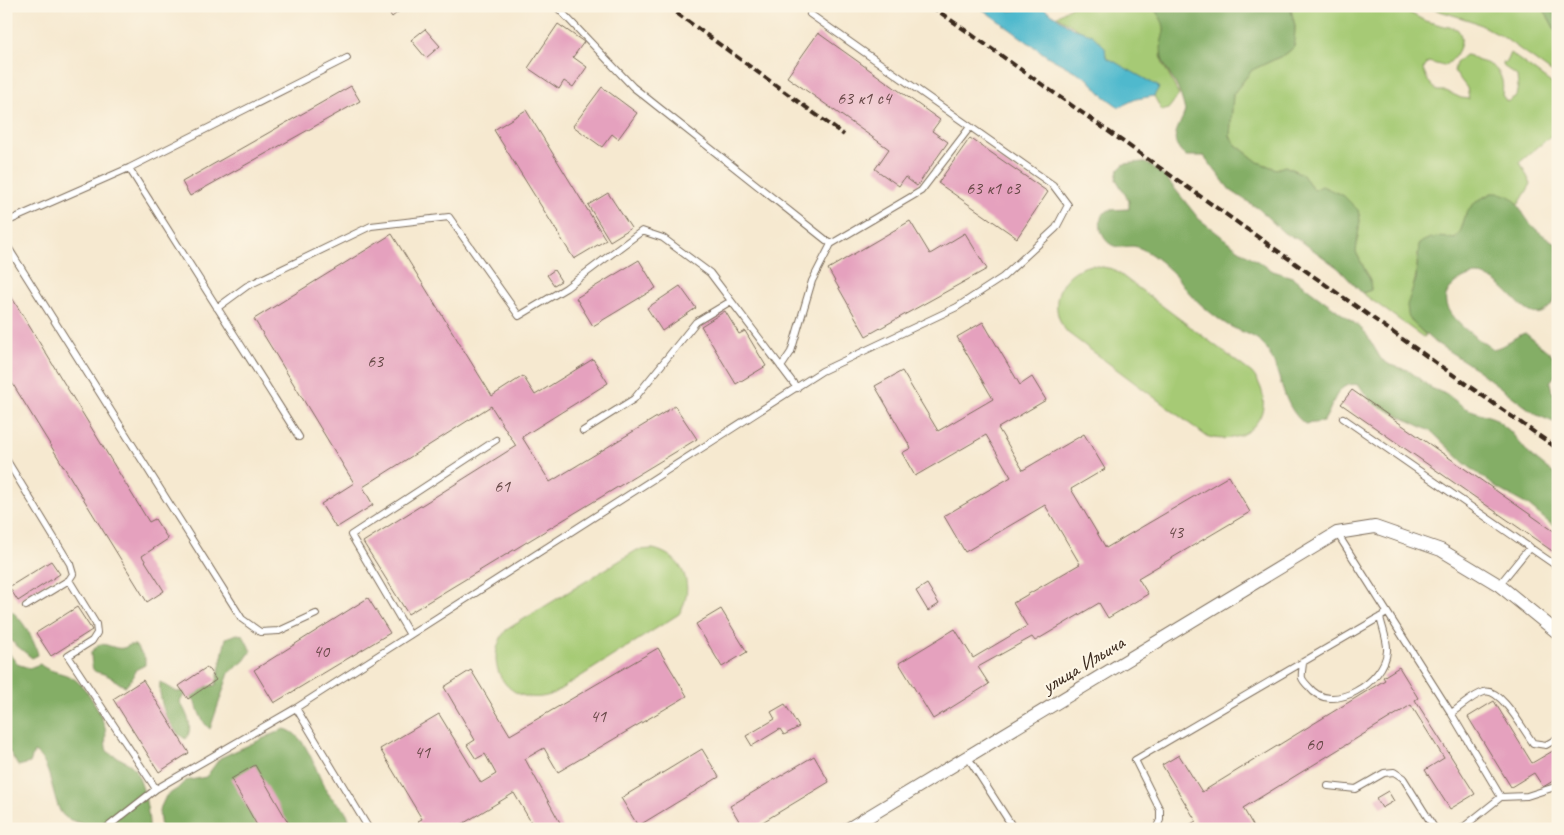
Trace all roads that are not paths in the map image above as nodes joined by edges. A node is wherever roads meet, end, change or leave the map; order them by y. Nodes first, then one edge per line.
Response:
1 (556, 6) edge
2 (810, 14) dead end
3 (347, 58) dead end
4 (970, 127) junction
5 (129, 168) junction
6 (6, 222) edge
7 (6, 244) edge
8 (831, 244) junction
9 (731, 301) junction
10 (217, 308) junction
11 (782, 367) junction
12 (797, 388) junction
13 (1343, 418) dead end
14 (583, 431) dead end
15 (298, 437) dead end
16 (496, 440) dead end
17 (6, 459) edge
18 (1337, 533) junction
19 (1530, 547) junction
20 (1558, 567) edge
21 (69, 580) junction
22 (1499, 585) junction
23 (26, 606) dead end
24 (1387, 613) junction
25 (316, 614) dead end
26 (1380, 617) junction
27 (1558, 633) edge
28 (410, 635) junction
29 (1303, 662) junction
30 (296, 708) junction
31 (1451, 713) junction
32 (1558, 738) edge
33 (967, 756) junction
34 (1328, 786) dead end
35 (1558, 786) edge
36 (156, 788) junction
37 (1501, 797) junction
38 (105, 829) edge
39 (369, 829) edge
40 (848, 829) edge
41 (1014, 829) edge
42 (1156, 829) edge
43 (1435, 829) edge
44 (1461, 829) edge

1 - 8 lane
2 - 4 lane
3 - 5 lane
4 - 8 lane
4 - 12 lane
5 - 6 lane
5 - 10 lane
7 - 25 lane
8 - 11 lane
9 - 10 lane
9 - 11 lane
9 - 14 lane
10 - 15 lane
11 - 12 lane
12 - 28 lane
13 - 19 lane
16 - 28 lane
17 - 21 lane
18 - 22 street
18 - 24 lane
18 - 33 street, улица Ильича
19 - 20 lane
19 - 22 lane
21 - 23 lane
21 - 36 lane
22 - 27 street
24 - 26 lane
24 - 31 lane
26 - 29 lane
26 - 29 lane
28 - 30 lane
29 - 42 lane
30 - 36 lane
30 - 39 lane
31 - 32 lane
31 - 37 lane
33 - 40 street, улица Ильича
33 - 41 lane
34 - 43 lane
35 - 37 lane
36 - 38 lane
37 - 44 lane

